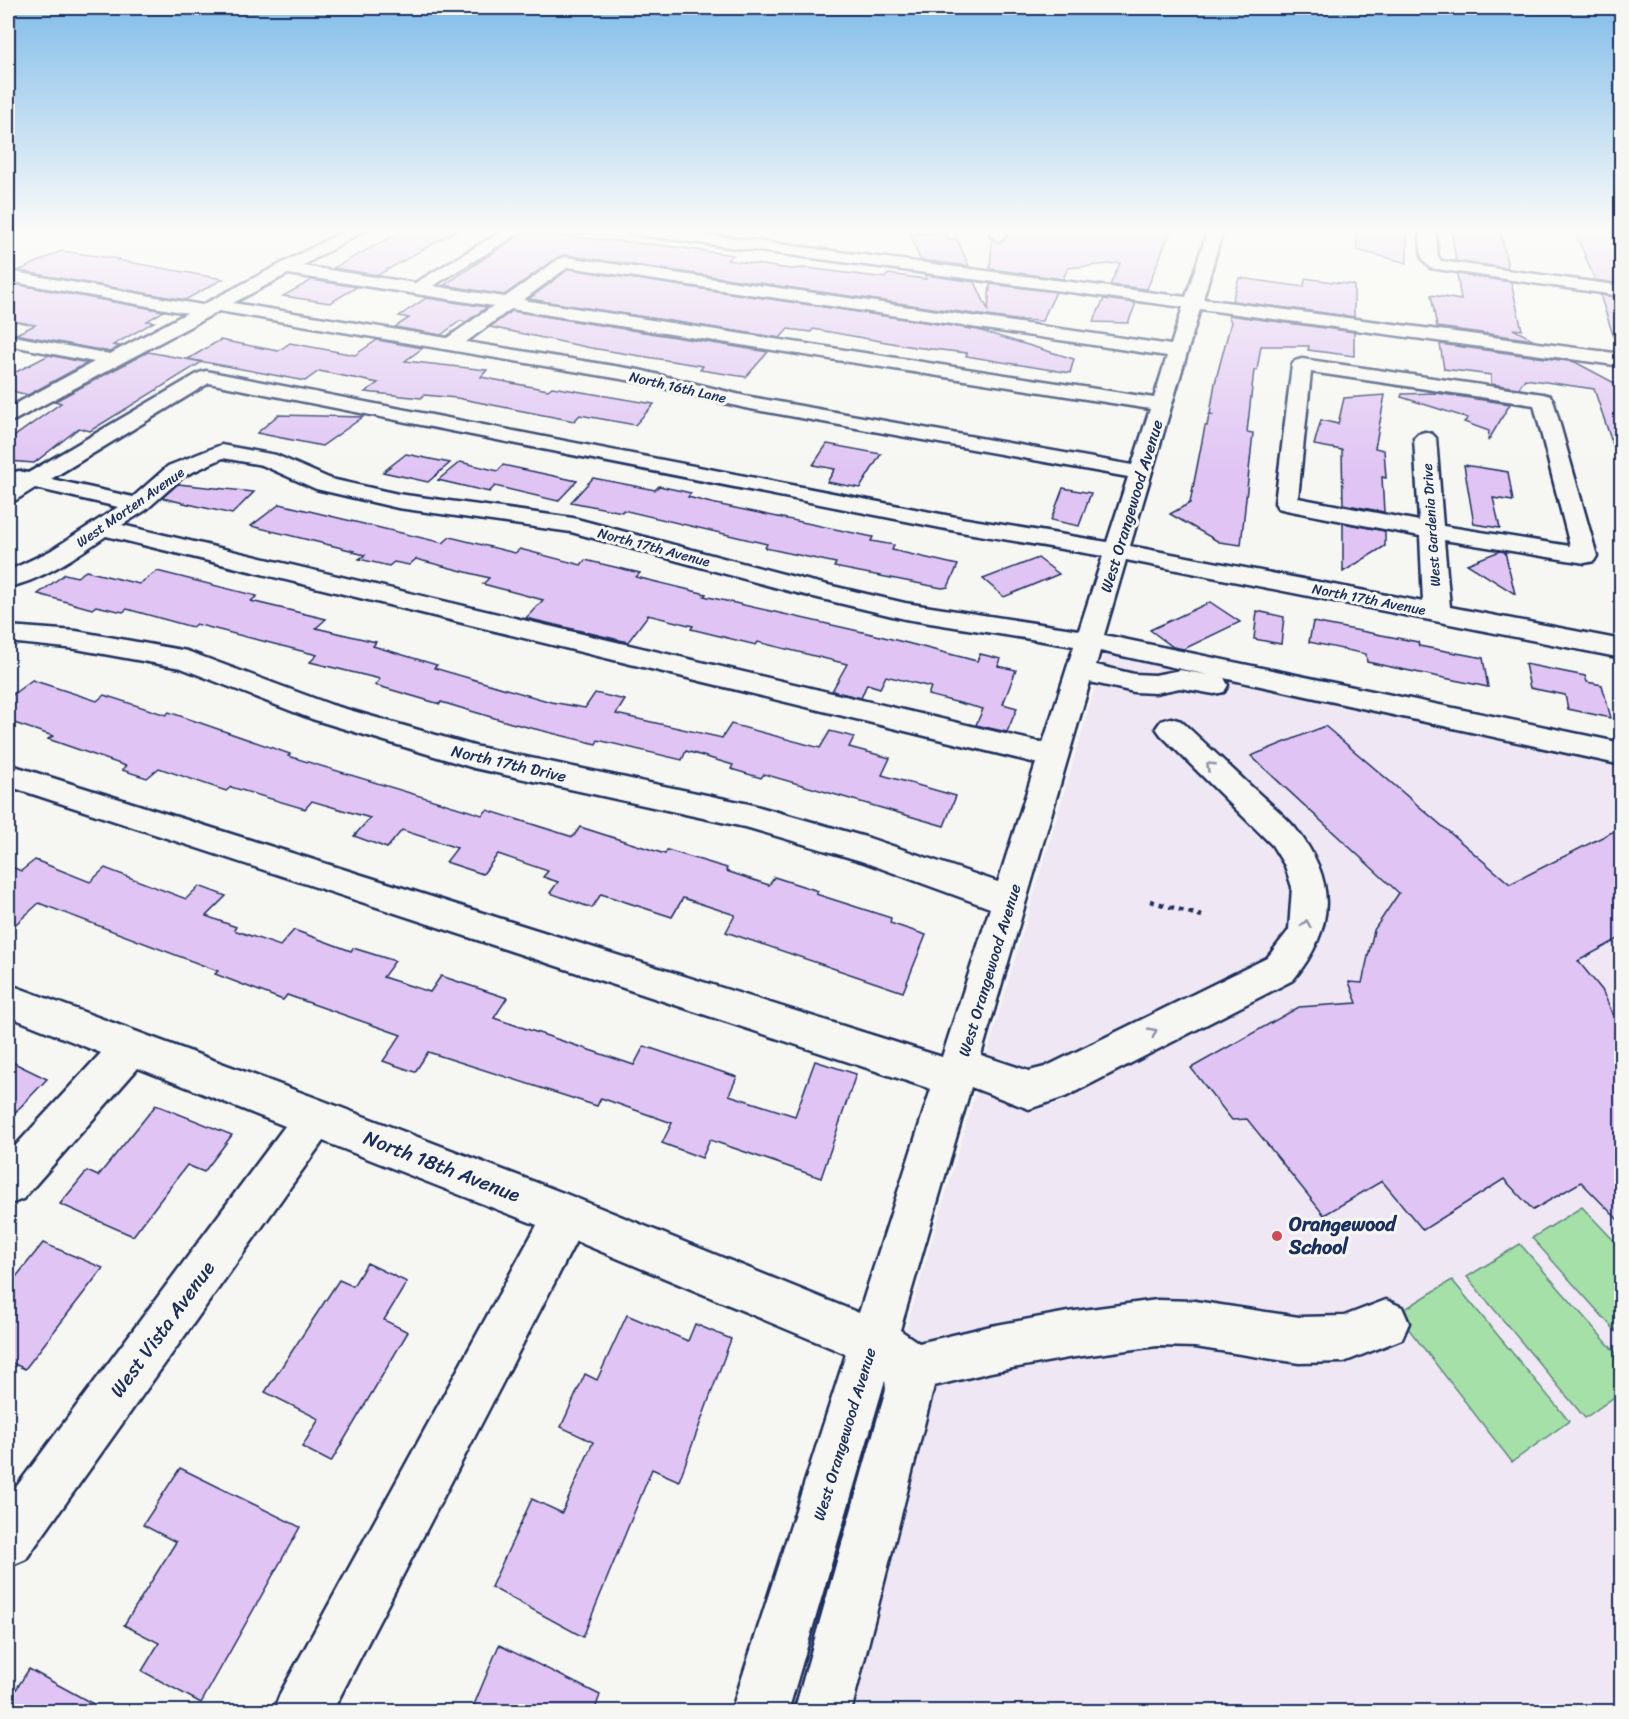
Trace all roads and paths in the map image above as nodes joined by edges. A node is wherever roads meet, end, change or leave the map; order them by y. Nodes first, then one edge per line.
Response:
1 (208, 309) edge
2 (218, 309) edge
3 (499, 309) edge
4 (555, 309) edge
5 (887, 309) edge
6 (1192, 309) edge
7 (1241, 309) edge
8 (8, 340) edge
9 (451, 344) junction
10 (1178, 352) junction
11 (112, 360) junction
12 (1622, 360) edge
13 (1162, 405) junction
14 (9, 414) edge
15 (1425, 438) dead end
16 (221, 451) joint
17 (1141, 473) junction
18 (8, 476) edge
19 (31, 481) junction
20 (8, 495) edge
21 (138, 505) junction
22 (103, 528) junction
23 (1432, 531) junction
24 (1116, 551) junction
25 (8, 580) edge
26 (1437, 612) junction
27 (8, 634) edge
28 (1622, 649) edge
29 (1085, 655) junction
30 (1171, 729) dead end
31 (1622, 754) edge
32 (1054, 756) junction
33 (8, 775) edge
34 (1622, 778) edge
35 (1011, 900) junction
36 (1150, 901) dead end
37 (1202, 916) dead end
38 (8, 1000) edge
39 (132, 1047) junction
40 (957, 1072) junction
41 (316, 1117) junction
42 (8, 1184) edge
43 (566, 1215) junction
44 (1386, 1323) dead end
45 (891, 1355) junction
46 (8, 1541) edge
47 (301, 1712) edge
48 (759, 1712) edge
49 (822, 1712) edge

1 - 11 street
2 - 9 street, North 16th Lane
3 - 9 street
4 - 13 street
5 - 10 street
6 - 10 street, West Orangewood Avenue
7 - 12 street
8 - 11 street
9 - 17 street, North 16th Lane
10 - 13 street, West Orangewood Avenue
11 - 14 street
13 - 17 street, West Orangewood Avenue
15 - 23 street, West Gardenia Drive
16 - 21 street, West Morten Avenue
16 - 29 street, North 17th Avenue
17 - 24 street, West Orangewood Avenue
18 - 19 street
19 - 20 street, North 17th Avenue
19 - 21 street
19 - 24 street, North 17th Avenue
21 - 22 street, West Morten Avenue
22 - 25 street, West Morten Avenue
22 - 32 street
23 - 23 street
23 - 26 street, West Gardenia Drive
24 - 26 street, North 17th Avenue
24 - 29 street, West Orangewood Avenue
26 - 28 street, North 17th Avenue
27 - 35 street, North 17th Drive
29 - 31 street
29 - 32 street, West Orangewood Avenue
29 - 34 street
40 -> 30 street
32 - 35 street, West Orangewood Avenue
33 - 40 street
35 - 40 street, West Orangewood Avenue
36 - 37 path
38 - 39 street, North 18th Avenue
39 - 41 street, North 18th Avenue
39 - 42 street
40 - 45 street, West Orangewood Avenue
41 - 43 street, North 18th Avenue
41 - 46 street, West Vista Avenue
43 - 45 street, North 18th Avenue
43 - 47 street
44 - 45 street
45 - 48 street, West Orangewood Avenue
45 - 49 street

